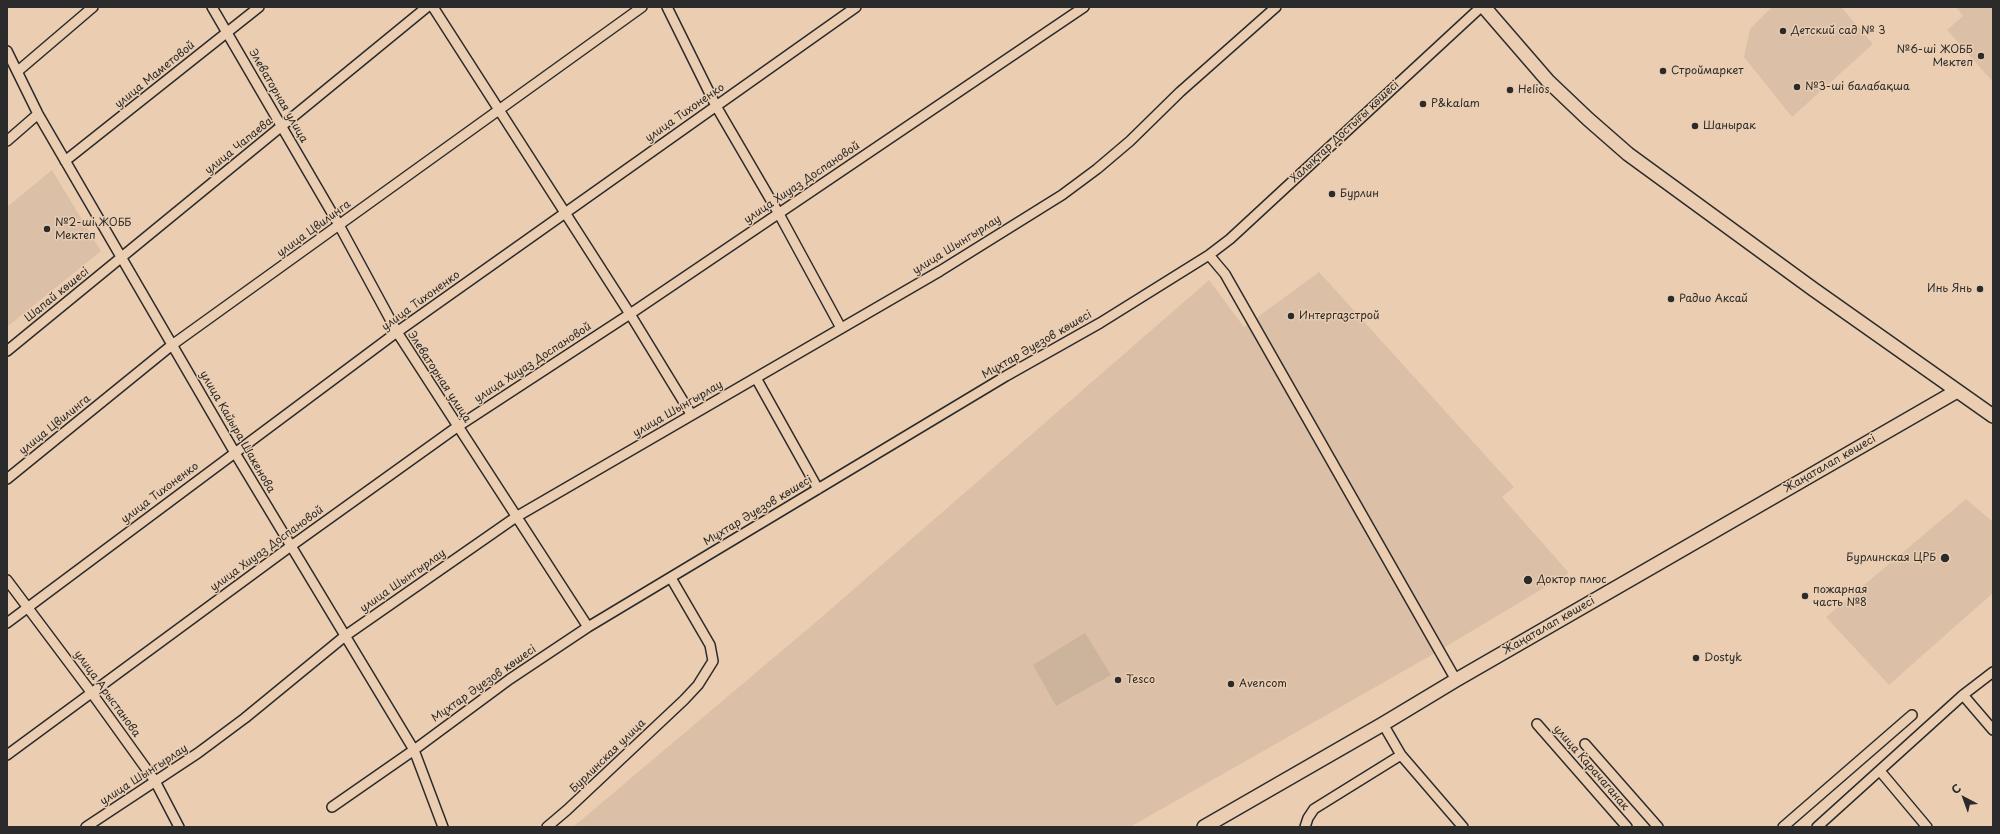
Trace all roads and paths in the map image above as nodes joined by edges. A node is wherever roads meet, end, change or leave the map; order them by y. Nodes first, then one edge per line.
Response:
1 (93, 7) edge
2 (212, 7) edge
3 (259, 7) edge
4 (427, 7) edge
5 (433, 7) edge
6 (642, 7) edge
7 (667, 7) edge
8 (856, 7) edge
9 (1084, 7) edge
10 (1276, 7) edge
11 (1485, 7) edge
12 (227, 33) junction
13 (7, 51) edge
14 (18, 71) junction
15 (716, 106) junction
16 (498, 110) junction
17 (38, 114) junction
18 (282, 126) junction
19 (7, 141) edge
20 (65, 161) junction
21 (565, 213) junction
22 (779, 214) junction
23 (339, 225) junction
24 (1209, 255) junction
25 (122, 258) junction
26 (630, 314) junction
27 (841, 328) junction
28 (397, 332) junction
29 (172, 345) junction
30 (7, 351) edge
31 (756, 378) junction
32 (1957, 391) junction
33 (692, 414) junction
34 (1993, 416) edge
35 (457, 427) junction
36 (235, 453) junction
37 (7, 479) edge
38 (818, 489) junction
39 (516, 517) junction
40 (291, 546) junction
41 (671, 578) junction
42 (7, 580) edge
43 (28, 607) junction
44 (7, 623) edge
45 (588, 627) junction
46 (345, 636) junction
47 (1993, 672) edge
48 (1456, 680) junction
49 (91, 692) junction
50 (1963, 696) junction
51 (1912, 715) dead end
52 (1383, 724) junction
53 (1537, 724) dead end
54 (1993, 730) edge
55 (1585, 744) dead end
56 (414, 750) junction
57 (7, 755) edge
58 (1401, 755) junction
59 (1880, 771) junction
60 (155, 781) junction
61 (332, 807) dead end
62 (86, 827) edge
63 (179, 827) edge
64 (443, 827) edge
65 (547, 827) edge
66 (1204, 827) edge
67 (1305, 827) edge
68 (1464, 827) edge
69 (1627, 827) edge
70 (1658, 827) edge
71 (1783, 827) edge
72 (1817, 827) edge
73 (1927, 827) edge

1 - 14 street
2 - 12 street, Элеваторная улица
3 - 12 street, улица Маметовой
4 - 18 street, улица Чапаева
5 - 16 street
6 - 16 street, улица Цвилинга
7 - 15 street
8 - 15 street, улица Тихоненко
9 - 22 street, улица Хиуаз Доспановой
10 - 27 street, улица Шынгырлау
11 - 24 street, Халықтар Достығы көшесі
11 - 32 main road
12 - 18 street, Элеваторная улица
12 - 20 street, улица Маметовой
13 - 14 street, улица Кайыра Шакенова
14 - 17 street, улица Кайыра Шакенова
15 - 21 street, улица Тихоненко
15 - 22 street
16 - 21 street
16 - 23 street, улица Цвилинга
17 - 19 street
17 - 20 street, улица Кайыра Шакенова
18 - 23 street, Элеваторная улица
18 - 25 street, улица Чапаева
20 - 25 street, улица Кайыра Шакенова
21 - 26 street
21 - 28 street, улица Тихоненко
22 - 26 street, улица Хиуаз Доспановой
22 - 27 street
23 - 28 street, Элеваторная улица
23 - 29 street, улица Цвилинга
24 - 38 street, Мұхтар Әуезов көшесі
24 - 48 street
25 - 29 street, улица Кайыра Шакенова
25 - 30 street, Шапай көшесі
26 - 33 street
26 - 35 street, улица Хиуаз Доспановой
27 - 31 street, улица Шынгырлау
28 - 35 street, Элеваторная улица
28 - 36 street, улица Тихоненко
29 - 36 street, улица Кайыра Шакенова
29 - 37 street, улица Цвилинга
31 - 33 street, улица Шынгырлау
31 - 38 street
32 - 34 main road
32 - 48 main road, Жаңаталап көшесі
33 - 39 street, улица Шынгырлау
35 - 39 street, Элеваторная улица
35 - 40 street, улица Хиуаз Доспановой
36 - 40 street, улица Кайыра Шакенова
36 - 43 street, улица Тихоненко
38 - 41 street, Мұхтар Әуезов көшесі
39 - 45 street, Элеваторная улица
39 - 46 street, улица Шынгырлау
40 - 46 street, улица Кайыра Шакенова
40 - 49 street, улица Хиуаз Доспановой
41 - 45 street, Мұхтар Әуезов көшесі
41 - 65 street, Бурлинская улица
42 - 43 street, улица Арыстанова
43 - 44 street, улица Тихоненко
43 - 49 street, улица Арыстанова
45 - 56 street, Мұхтар Әуезов көшесі
46 - 56 street, улица Кайыра Шакенова
46 - 60 street, улица Шынгырлау
47 - 50 street
48 - 52 main road, Жаңаталап көшесі
49 - 57 street, улица Хиуаз Доспановой
49 - 60 street, улица Арыстанова
50 - 54 street
50 - 59 street
51 - 71 street
52 - 58 street
52 - 66 main road, Жаңаталап көшесі
53 - 69 street, улица Карачаганак
55 - 70 street
56 - 61 street, Мұхтар Әуезов көшесі
56 - 64 street, улица Кайыра Шакенова
58 - 67 street
58 - 68 street
59 - 72 street
59 - 73 street
60 - 62 street, улица Шынгырлау
60 - 63 street, улица Арыстанова

